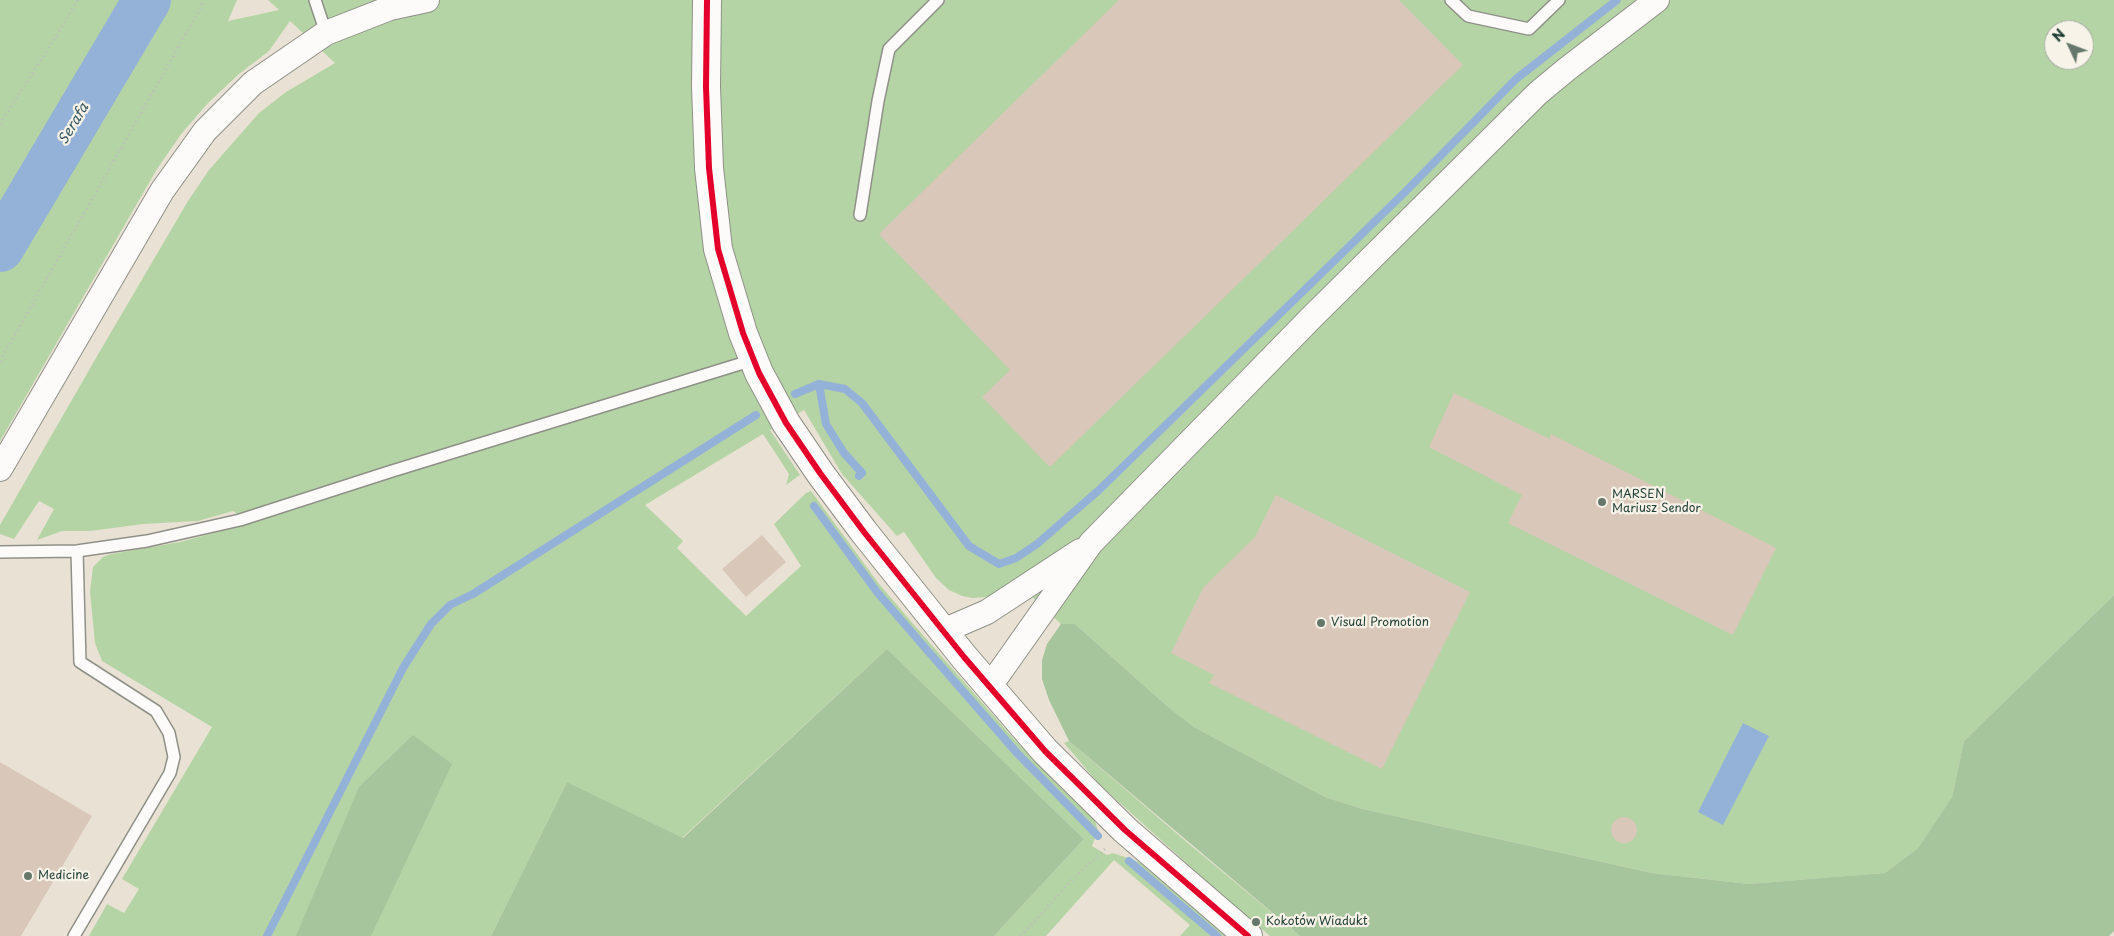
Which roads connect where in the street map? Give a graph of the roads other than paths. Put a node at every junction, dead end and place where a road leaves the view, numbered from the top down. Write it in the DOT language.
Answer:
graph roads {
  1 [pos="315,0"];
  2 [pos="427,0"];
  3 [pos="707,0"];
  4 [pos="938,0"];
  5 [pos="1451,0"];
  6 [pos="1558,0"];
  7 [pos="1657,0"];
  8 [pos="326,33"];
  9 [pos="860,215"];
  10 [pos="754,360"];
  11 [pos="0,469"];
  12 [pos="1092,543"];
  13 [pos="78,551"];
  14 [pos="0,552"];
  15 [pos="943,631"];
  16 [pos="990,686"];
  17 [pos="74,936"];
  18 [pos="1248,936"];
  1 -- 8 [label="lane"];
  2 -- 8 [label="street"];
  3 -- 10 [label="street"];
  4 -- 9 [label="lane"];
  5 -- 6 [label="lane"];
  7 -- 12 [label="street"];
  8 -- 11 [label="street"];
  10 -- 13 [label="lane"];
  10 -- 15 [label="street"];
  12 -- 15 [label="street"];
  12 -- 16 [label="street"];
  13 -- 14 [label="lane"];
  13 -- 17 [label="lane"];
  15 -- 16 [label="street"];
  16 -- 18 [label="street"];
}
